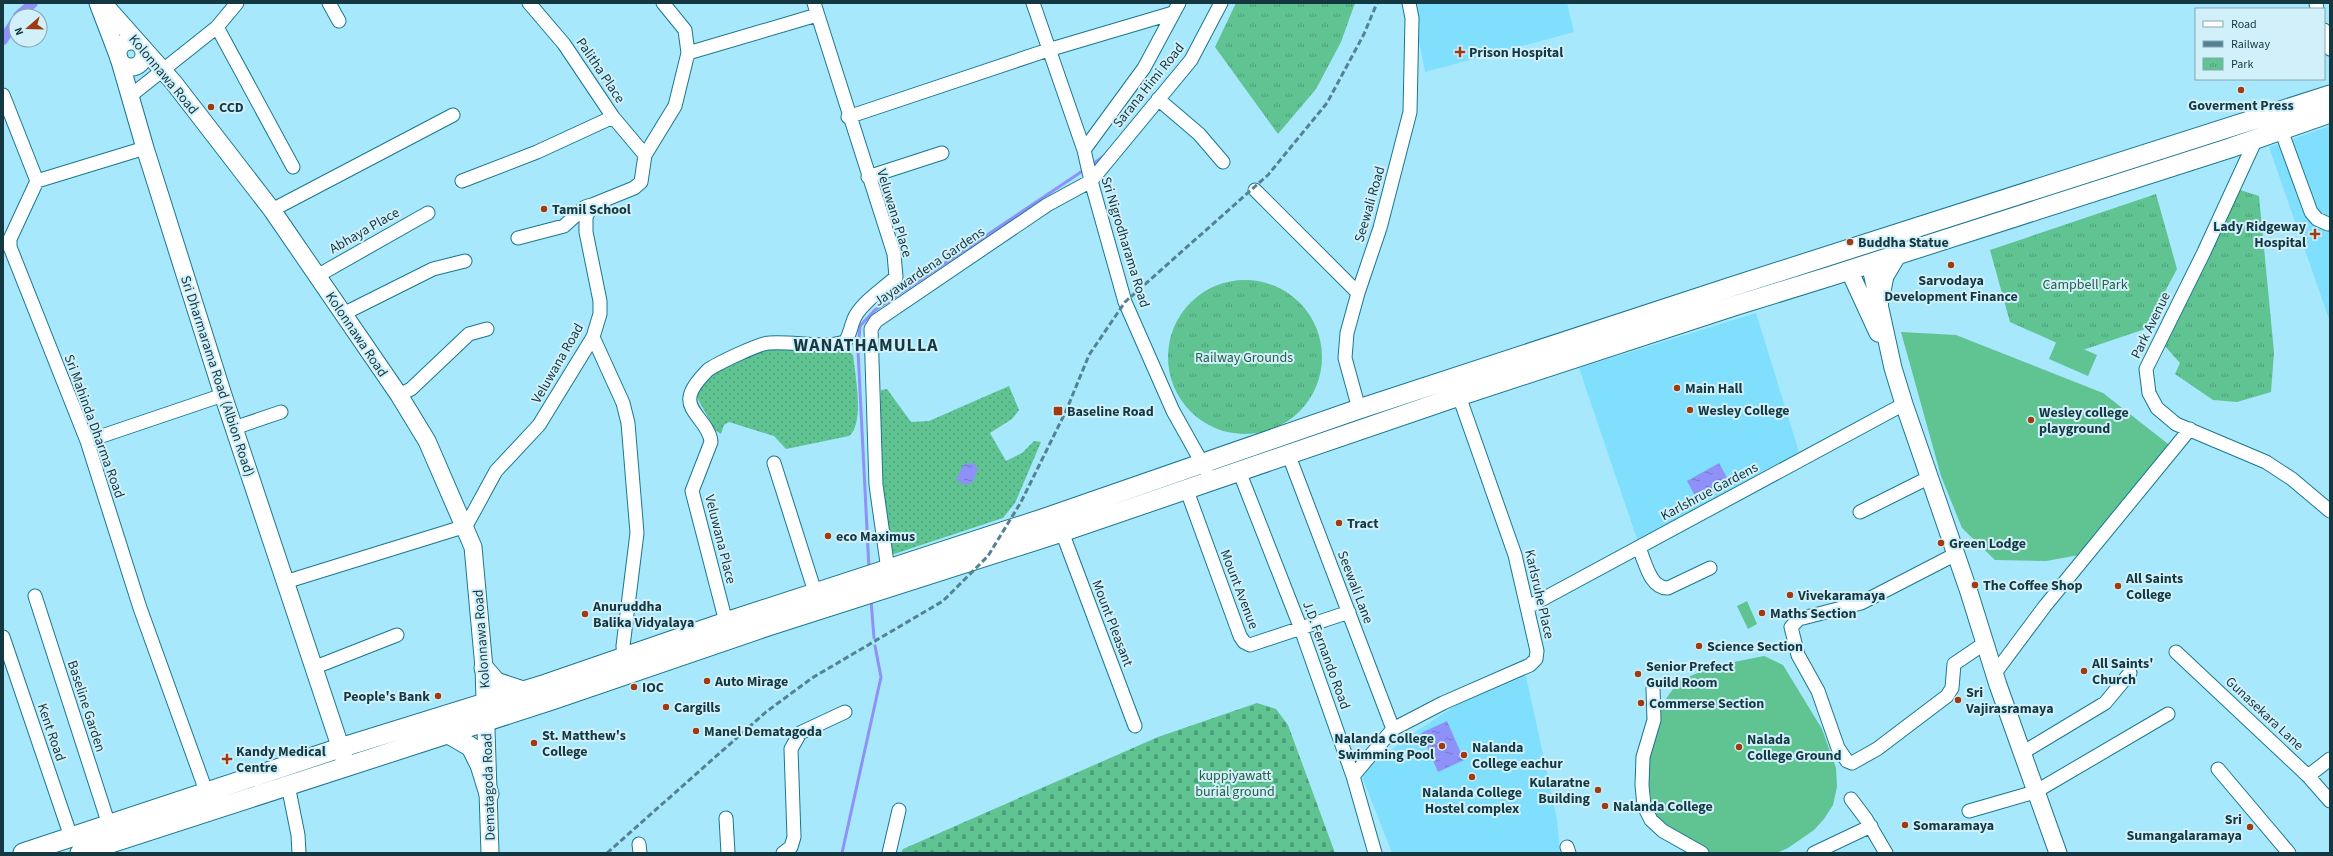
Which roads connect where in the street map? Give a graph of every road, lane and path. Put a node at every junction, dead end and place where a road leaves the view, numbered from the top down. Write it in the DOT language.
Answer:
graph roads {
  1 [pos="98,3"];
  2 [pos="103,3"];
  3 [pos="237,3"];
  4 [pos="330,3"];
  5 [pos="529,3"];
  6 [pos="663,3"];
  7 [pos="1033,3"];
  8 [pos="1221,3"];
  9 [pos="1409,3"];
  10 [pos="815,6"];
  11 [pos="1176,8"];
  12 [pos="339,21"];
  13 [pos="217,27"];
  14 [pos="2325,33"];
  15 [pos="140,45"];
  16 [pos="2330,49"];
  17 [pos="1048,50"];
  18 [pos="688,53"];
  19 [pos="119,58"];
  20 [pos="162,70"];
  21 [pos="3,95"];
  22 [pos="2330,95"];
  23 [pos="129,97"];
  24 [pos="1158,99"];
  25 [pos="2330,113"];
  26 [pos="453,115"];
  27 [pos="613,117"];
  28 [pos="848,117"];
  29 [pos="2282,130"];
  30 [pos="2256,139"];
  31 [pos="145,148"];
  32 [pos="1085,153"];
  33 [pos="645,154"];
  34 [pos="942,154"];
  35 [pos="1223,162"];
  36 [pos="294,167"];
  37 [pos="868,177"];
  38 [pos="1090,178"];
  39 [pos="37,181"];
  40 [pos="462,181"];
  41 [pos="1255,190"];
  42 [pos="592,204"];
  43 [pos="272,210"];
  44 [pos="428,213"];
  45 [pos="2328,224"];
  46 [pos="518,238"];
  47 [pos="1864,244"];
  48 [pos="1843,252"];
  49 [pos="1897,254"];
  50 [pos="464,261"];
  51 [pos="1870,263"];
  52 [pos="1849,270"];
  53 [pos="317,276"];
  54 [pos="1358,293"];
  55 [pos="1879,301"];
  56 [pos="343,314"];
  57 [pos="487,329"];
  58 [pos="594,337"];
  59 [pos="1893,368"];
  60 [pos="223,395"];
  61 [pos="399,395"];
  62 [pos="1460,396"];
  63 [pos="1904,404"];
  64 [pos="1359,410"];
  65 [pos="281,412"];
  66 [pos="234,428"];
  67 [pos="2190,429"];
  68 [pos="87,441"];
  69 [pos="1289,456"];
  70 [pos="774,463"];
  71 [pos="1202,463"];
  72 [pos="1240,471"];
  73 [pos="1930,477"];
  74 [pos="1212,480"];
  75 [pos="1186,488"];
  76 [pos="2330,511"];
  77 [pos="1860,512"];
  78 [pos="466,526"];
  79 [pos="1062,532"];
  80 [pos="1639,548"];
  81 [pos="1956,554"];
  82 [pos="1710,568"];
  83 [pos="873,581"];
  84 [pos="285,582"];
  85 [pos="815,592"];
  86 [pos="35,596"];
  87 [pos="1528,607"];
  88 [pos="1349,612"];
  89 [pos="726,622"];
  90 [pos="1301,629"];
  91 [pos="397,635"];
  92 [pos="3,637"];
  93 [pos="1985,642"];
  94 [pos="2176,652"];
  95 [pos="624,657"];
  96 [pos="313,668"];
  97 [pos="484,668"];
  98 [pos="1995,673"];
  99 [pos="2130,673"];
  100 [pos="1653,688"];
  101 [pos="523,691"];
  102 [pos="485,702"];
  103 [pos="845,712"];
  104 [pos="2168,714"];
  105 [pos="486,721"];
  106 [pos="1135,726"];
  107 [pos="1393,729"];
  108 [pos="447,733"];
  109 [pos="340,748"];
  110 [pos="2022,753"];
  111 [pos="2330,759"];
  112 [pos="346,766"];
  113 [pos="2218,769"];
  114 [pos="1353,776"];
  115 [pos="2308,776"];
  116 [pos="288,785"];
  117 [pos="206,791"];
  118 [pos="2035,792"];
  119 [pos="489,794"];
  120 [pos="1851,799"];
  121 [pos="2330,801"];
  122 [pos="898,810"];
  123 [pos="1969,811"];
  124 [pos="726,818"];
  125 [pos="109,825"];
  126 [pos="1871,826"];
  127 [pos="76,845"];
  128 [pos="23,853"];
  129 [pos="299,853"];
  130 [pos="490,853"];
  131 [pos="728,853"];
  132 [pos="783,853"];
  133 [pos="889,853"];
  134 [pos="1375,853"];
  135 [pos="1702,853"];
  136 [pos="1814,853"];
  137 [pos="1886,853"];
  138 [pos="2058,853"];
  139 [pos="2289,853"];
  1 -- 19 [label="main road, Sri Dharmarama Road (Albion Road)"];
  2 -- 15 [label="main road, Kolonnawa Road"];
  3 -- 13 [label="street"];
  4 -- 12 [label="street"];
  5 -- 27 [label="street, Palitha Place"];
  6 -- 18 [label="street"];
  7 -- 17 [label="street, Sri Nigrodharama Road"];
  8 -- 24 [label="street, Sarana Himi Road"];
  9 -- 54 [label="street, Seewali Road"];
  10 -- 18 [label="street"];
  10 -- 28 [label="street, Veluwana Place"];
  11 -- 17 [label="street"];
  11 -- 32 [label="street"];
  13 -- 20 [label="street"];
  13 -- 36 [label="street"];
  14 -- 16 [label="street"];
  15 -- 19 [label="main road"];
  15 -- 20 [label="main road, Kolonnawa Road"];
  17 -- 28 [label="street"];
  17 -- 32 [label="street, Sri Nigrodharama Road"];
  18 -- 33 [label="street"];
  19 -- 23 [label="main road, Sri Dharmarama Road (Albion Road)"];
  20 -- 23 [label="street"];
  20 -- 43 [label="main road, Kolonnawa Road"];
  21 -- 39 [label="street"];
  22 -- 47 [label="highway"];
  23 -- 31 [label="main road, Sri Dharmarama Road (Albion Road)"];
  24 -- 35 [label="street"];
  24 -- 38 [label="street, Sarana Himi Road"];
  25 -- 29 [label="highway"];
  26 -- 43 [label="street"];
  27 -- 33 [label="street, Palitha Place"];
  27 -- 40 [label="street"];
  28 -- 37 [label="street, Veluwana Place"];
  29 -- 30 [label="highway"];
  29 -- 45 [label="street"];
  30 -- 49 [label="highway"];
  30 -- 67 [label="street, Park Avenue"];
  31 -- 39 [label="street"];
  31 -- 60 [label="main road, Sri Dharmarama Road (Albion Road)"];
  32 -- 38 [label="street, Sri Nigrodharama Road"];
  33 -- 42 [label="street"];
  34 -- 37 [label="street"];
  37 -- 89 [label="street, Veluwana Place"];
  38 -- 71 [label="street, Sri Nigrodharama Road"];
  38 -- 83 [label="street, Jayawardena Gardens"];
  39 -- 68 [label="street, Sri Mahinda Dharma Road"];
  41 -- 54 [label="street"];
  42 -- 46 [label="street"];
  42 -- 58 [label="street, Veluwana Road"];
  43 -- 53 [label="main road, Kolonnawa Road"];
  44 -- 53 [label="street, Abhaya Place"];
  47 -- 48 [label="highway"];
  47 -- 51 [label="street"];
  48 -- 52 [label="street"];
  48 -- 64 [label="highway"];
  49 -- 51 [label="highway"];
  49 -- 55 [label="highway"];
  50 -- 56 [label="street"];
  51 -- 52 [label="highway"];
  51 -- 55 [label="main road"];
  52 -- 59 [label="main road"];
  52 -- 62 [label="highway"];
  53 -- 56 [label="main road, Kolonnawa Road"];
  54 -- 64 [label="street, Seewali Road"];
  55 -- 59 [label="main road"];
  56 -- 61 [label="main road, Kolonnawa Road"];
  57 -- 61 [label="street"];
  58 -- 78 [label="street, Veluwana Road"];
  58 -- 95 [label="street"];
  59 -- 63 [label="main road"];
  60 -- 66 [label="main road, Sri Dharmarama Road (Albion Road)"];
  60 -- 68 [label="street"];
  61 -- 78 [label="main road, Kolonnawa Road"];
  62 -- 69 [label="highway"];
  62 -- 87 [label="street, Karlsruhe Place"];
  63 -- 73 [label="main road"];
  63 -- 80 [label="street, Karlshrue Gardens"];
  64 -- 71 [label="highway"];
  65 -- 66 [label="street"];
  66 -- 84 [label="main road, Sri Dharmarama Road (Albion Road)"];
  67 -- 76 [label="street, Park Avenue"];
  67 -- 98 [label="street"];
  68 -- 117 [label="street, Sri Mahinda Dharma Road"];
  69 -- 72 [label="highway"];
  69 -- 88 [label="street, Seewali Lane"];
  70 -- 85 [label="street"];
  71 -- 74 [label="street, Sri Nigrodharama Road"];
  71 -- 83 [label="highway"];
  72 -- 74 [label="highway"];
  72 -- 90 [label="street, J.D. Fernando Road"];
  73 -- 77 [label="street"];
  73 -- 81 [label="main road"];
  74 -- 75 [label="highway"];
  75 -- 79 [label="highway"];
  75 -- 90 [label="street, Mount Avenue"];
  78 -- 84 [label="street"];
  78 -- 97 [label="main road, Kolonnawa Road"];
  79 -- 83 [label="highway"];
  79 -- 106 [label="street, Mount Pleasant"];
  80 -- 82 [label="street"];
  80 -- 87 [label="street, Karlshrue Gardens"];
  81 -- 93 [label="main road"];
  81 -- 93 [label="street"];
  83 -- 85 [label="highway"];
  83 -- 105 [label="highway"];
  84 -- 96 [label="main road, Sri Dharmarama Road (Albion Road)"];
  85 -- 89 [label="highway"];
  86 -- 125 [label="street, Baseline Garden"];
  87 -- 107 [label="street, Karlsruhe Place"];
  88 -- 90 [label="street, Mount Avenue"];
  88 -- 107 [label="street, Seewali Lane"];
  89 -- 95 [label="highway"];
  90 -- 114 [label="street, J.D. Fernando Road"];
  91 -- 96 [label="street"];
  92 -- 127 [label="street, Kent Road"];
  93 -- 98 [label="main road"];
  94 -- 115 [label="street, Gunasekara Lane"];
  95 -- 101 [label="highway"];
  96 -- 109 [label="main road, Sri Dharmarama Road (Albion Road)"];
  97 -- 101 [label="highway"];
  97 -- 102 [label="main road, Kolonnawa Road"];
  98 -- 110 [label="main road"];
  99 -- 110 [label="street"];
  100 -- 135 [label="street"];
  101 -- 102 [label="highway"];
  102 -- 105 [label="main road, Kolonnawa Road"];
  102 -- 109 [label="highway"];
  103 -- 132 [label="street"];
  104 -- 118 [label="street"];
  105 -- 108 [label="highway"];
  105 -- 119 [label="main road, Dematagoda Road"];
  107 -- 114 [label="street, Karlsruhe Place"];
  108 -- 112 [label="highway"];
  108 -- 119 [label="highway"];
  109 -- 112 [label="main road, Sri Dharmarama Road (Albion Road)"];
  109 -- 117 [label="highway"];
  110 -- 118 [label="main road"];
  111 -- 115 [label="street"];
  112 -- 116 [label="highway"];
  113 -- 139 [label="street"];
  114 -- 134 [label="street, J.D. Fernando Road"];
  115 -- 121 [label="street, Gunasekara Lane"];
  116 -- 127 [label="highway"];
  116 -- 129 [label="street"];
  117 -- 125 [label="highway"];
  118 -- 123 [label="street"];
  118 -- 138 [label="main road"];
  119 -- 130 [label="main road, Dematagoda Road"];
  120 -- 126 [label="street"];
  122 -- 133 [label="street"];
  124 -- 131 [label="street"];
  125 -- 127 [label="highway"];
  126 -- 136 [label="street"];
  126 -- 137 [label="street"];
  127 -- 128 [label="highway"];
}
